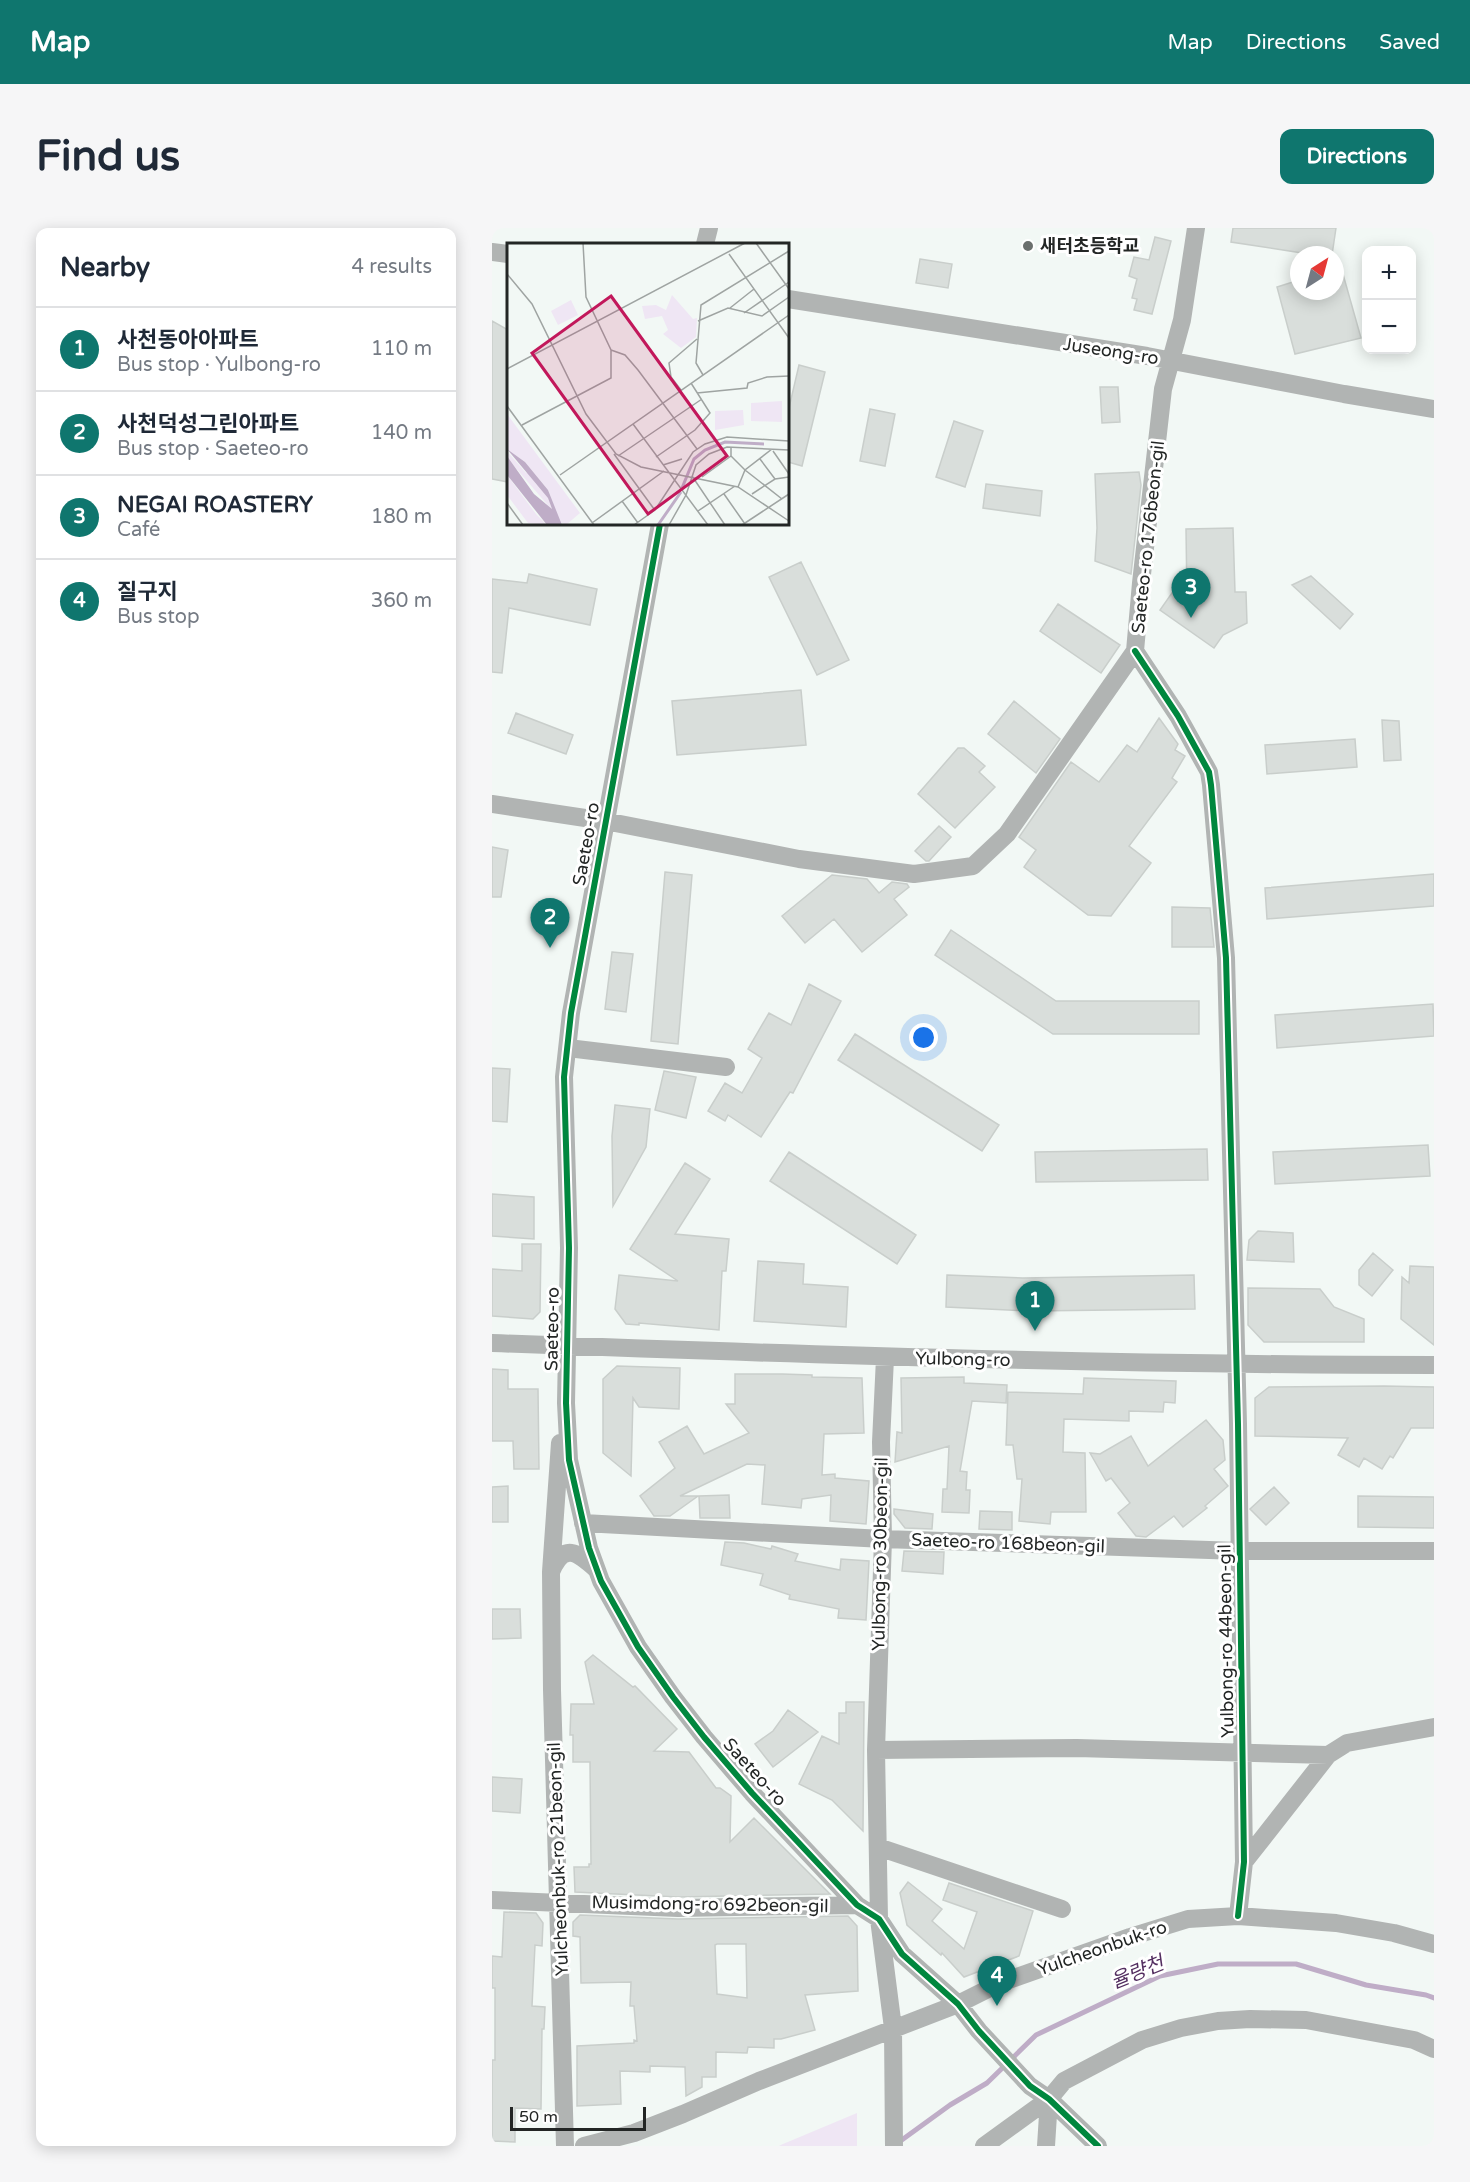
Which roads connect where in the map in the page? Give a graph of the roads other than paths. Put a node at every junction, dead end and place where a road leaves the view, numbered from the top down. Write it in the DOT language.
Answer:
graph roads {
  1 [pos="709,228"];
  2 [pos="1196,228"];
  3 [pos="705,243"];
  4 [pos="492,252"];
  5 [pos="507,254"];
  6 [pos="789,299"];
  7 [pos="1169,361"];
  8 [pos="1434,409"];
  9 [pos="660,525"];
  10 [pos="1135,651"];
  11 [pos="492,804"];
  12 [pos="605,821"];
  13 [pos="568,1048"];
  14 [pos="726,1067"];
  15 [pos="492,1343"];
  16 [pos="567,1346"];
  17 [pos="885,1358"];
  18 [pos="1236,1365"];
  19 [pos="1434,1365"];
  20 [pos="567,1378"];
  21 [pos="583,1523"];
  22 [pos="883,1539"];
  23 [pos="1239,1551"];
  24 [pos="1434,1551"];
  25 [pos="597,1570"];
  26 [pos="551,1572"];
  27 [pos="1434,1727"];
  28 [pos="876,1750"];
  29 [pos="1242,1753"];
  30 [pos="1328,1755"];
  31 [pos="878,1847"];
  32 [pos="1244,1862"];
  33 [pos="492,1900"];
  34 [pos="560,1902"];
  35 [pos="856,1905"];
  36 [pos="1062,1909"];
  37 [pos="1238,1916"];
  38 [pos="879,1919"];
  39 [pos="1434,1944"];
  40 [pos="958,2004"];
  41 [pos="893,2028"];
  42 [pos="1434,2049"];
  43 [pos="1049,2099"];
  44 [pos="565,2146"];
  45 [pos="584,2146"];
  46 [pos="894,2146"];
  47 [pos="984,2146"];
  48 [pos="1046,2146"];
  49 [pos="1098,2146"];
  1 -- 3 [label="street"];
  2 -- 7 [label="street, Saeteo-ro 176beon-gil"];
  4 -- 5 [label="street"];
  6 -- 7 [label="street, Juseong-ro"];
  7 -- 8 [label="street, Juseong-ro"];
  7 -- 10 [label="street, Saeteo-ro 176beon-gil"];
  9 -- 12 [label="street, Saeteo-ro"];
  10 -- 12 [label="street, Saeteo-ro 176beon-gil"];
  10 -- 18 [label="street, Yulbong-ro 44beon-gil"];
  11 -- 12 [label="street"];
  12 -- 13 [label="street, Saeteo-ro"];
  13 -- 14 [label="street"];
  13 -- 16 [label="street, Saeteo-ro"];
  15 -- 16 [label="street, Yulbong-ro"];
  16 -- 17 [label="street, Yulbong-ro"];
  16 -- 20 [label="street, Saeteo-ro"];
  17 -- 18 [label="street, Yulbong-ro"];
  17 -- 22 [label="street, Yulbong-ro 30beon-gil"];
  18 -- 19 [label="street, Yulbong-ro"];
  18 -- 23 [label="street, Yulbong-ro 44beon-gil"];
  20 -- 21 [label="street, Saeteo-ro"];
  20 -- 26 [label="street, Yulcheonbuk-ro 21beon-gil"];
  21 -- 22 [label="street, Saeteo-ro 168beon-gil"];
  21 -- 25 [label="street, Saeteo-ro"];
  22 -- 23 [label="street, Saeteo-ro 168beon-gil"];
  22 -- 28 [label="street, Yulbong-ro 30beon-gil"];
  23 -- 24 [label="street, Saeteo-ro 168beon-gil"];
  23 -- 29 [label="street, Yulbong-ro 44beon-gil"];
  25 -- 26 [label="street"];
  25 -- 35 [label="street, Saeteo-ro"];
  26 -- 34 [label="street, Yulcheonbuk-ro 21beon-gil"];
  27 -- 30 [label="street"];
  28 -- 29 [label="street, Yulbong-ro 44beon-gil"];
  28 -- 31 [label="street, Yulbong-ro 30beon-gil"];
  29 -- 30 [label="street"];
  29 -- 32 [label="street, Yulbong-ro 44beon-gil"];
  30 -- 32 [label="street"];
  31 -- 36 [label="street"];
  31 -- 38 [label="street, Yulbong-ro 30beon-gil"];
  32 -- 37 [label="street, Yulbong-ro 44beon-gil"];
  33 -- 34 [label="street, Musimdong-ro 692beon-gil"];
  34 -- 35 [label="street, Musimdong-ro 692beon-gil"];
  34 -- 44 [label="street, Yulcheonbuk-ro 21beon-gil"];
  35 -- 38 [label="street, Saeteo-ro"];
  37 -- 39 [label="street, Yulcheonbuk-ro"];
  37 -- 40 [label="street, Yulcheonbuk-ro"];
  38 -- 40 [label="street, Saeteo-ro"];
  38 -- 41 [label="street, Yulbong-ro 30beon-gil"];
  40 -- 41 [label="street, Yulcheonbuk-ro"];
  40 -- 43 [label="street, Saeteo-ro"];
  41 -- 45 [label="street, Yulcheonbuk-ro"];
  41 -- 46 [label="street, Yulbong-ro 30beon-gil"];
  42 -- 43 [label="street"];
  43 -- 47 [label="street"];
  43 -- 48 [label="street"];
  43 -- 49 [label="street, Saeteo-ro"];
}
